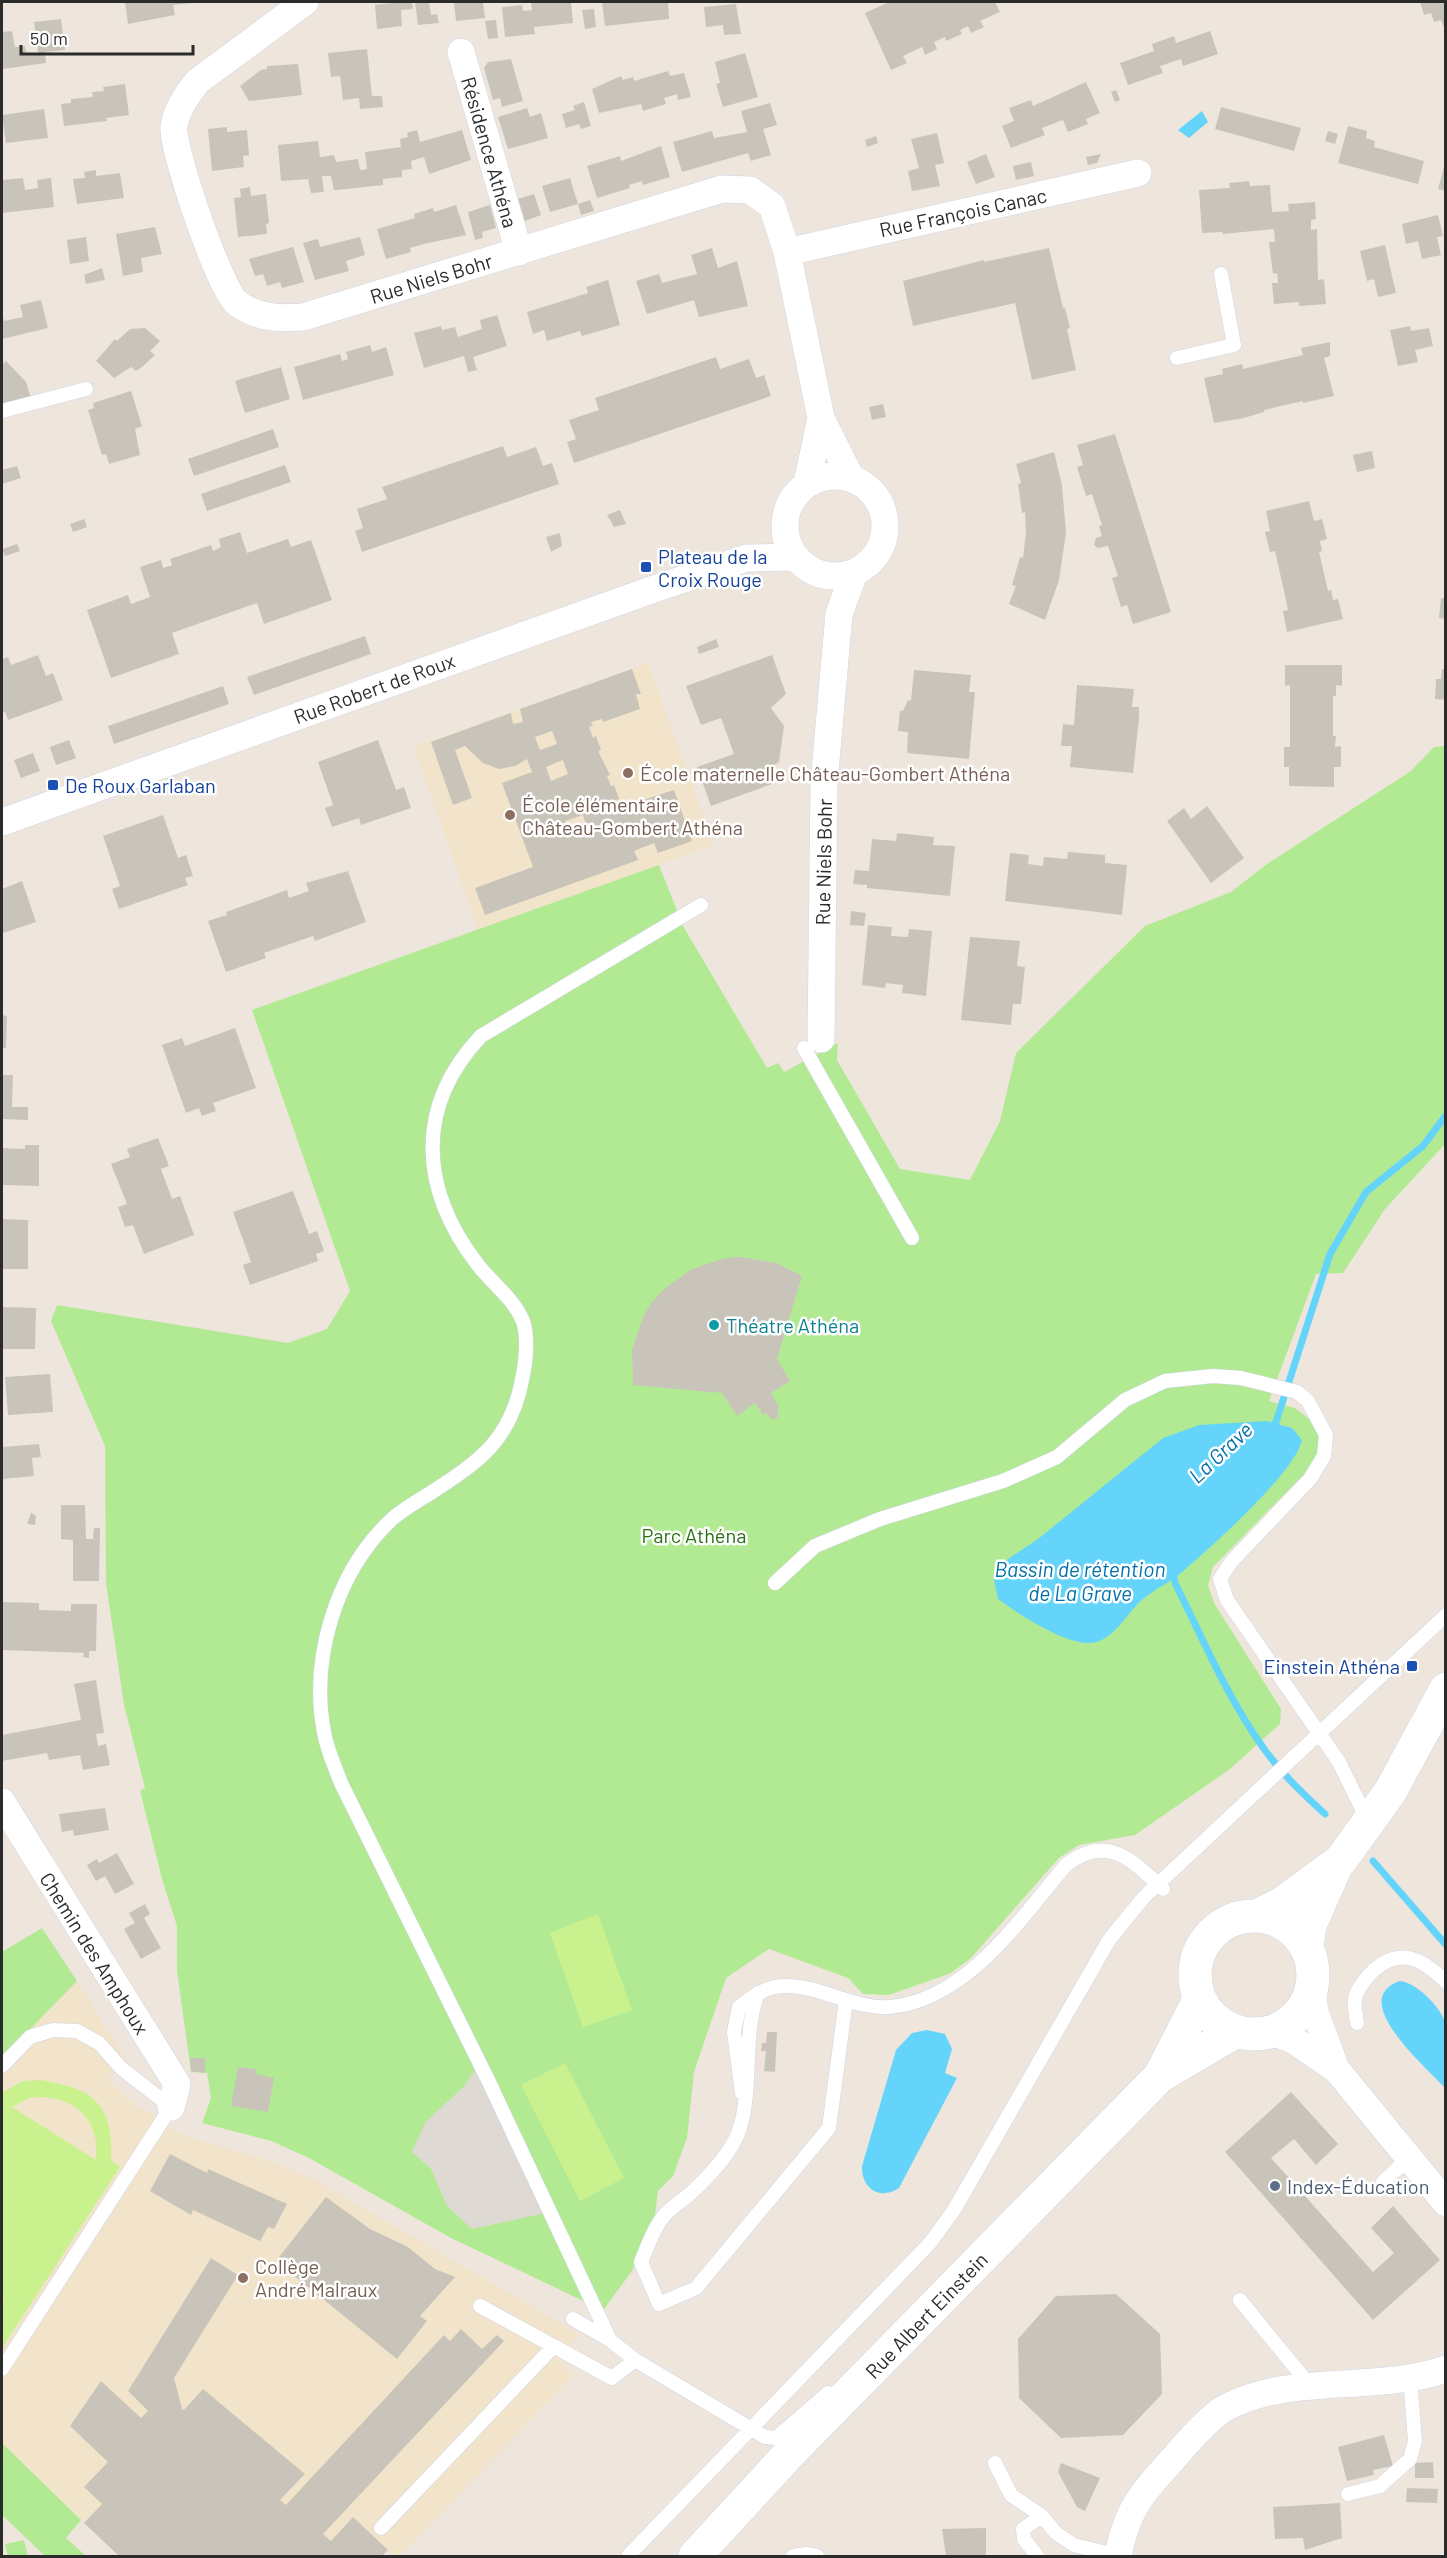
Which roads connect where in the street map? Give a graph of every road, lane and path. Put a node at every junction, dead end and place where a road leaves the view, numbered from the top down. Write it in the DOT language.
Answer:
graph roads {
  1 [pos="305,2"];
  2 [pos="461,52"];
  3 [pos="1138,173"];
  4 [pos="519,252"];
  5 [pos="787,252"];
  6 [pos="1221,274"];
  7 [pos="1177,358"];
  8 [pos="86,389"];
  9 [pos="2,411"];
  10 [pos="821,418"];
  11 [pos="851,478"];
  12 [pos="807,483"];
  13 [pos="784,525"];
  14 [pos="794,557"];
  15 [pos="747,558"];
  16 [pos="854,573"];
  17 [pos="822,575"];
  18 [pos="838,614"];
  19 [pos="2,822"];
  20 [pos="701,905"];
  21 [pos="812,1044"];
  22 [pos="912,1238"];
  23 [pos="775,1583"];
  24 [pos="1446,1615"];
  25 [pos="1446,1689"];
  26 [pos="1320,1733"];
  27 [pos="2,1802"];
  28 [pos="1369,1823"];
  29 [pos="1336,1866"];
  30 [pos="1161,1887"];
  31 [pos="1257,1916"];
  32 [pos="1307,1947"];
  33 [pos="1446,1982"];
  34 [pos="1312,1990"];
  35 [pos="846,2000"];
  36 [pos="1199,2000"];
  37 [pos="1357,2023"];
  38 [pos="1235,2032"];
  39 [pos="1273,2032"];
  40 [pos="2,2067"];
  41 [pos="1336,2069"];
  42 [pos="1160,2076"];
  43 [pos="171,2107"];
  44 [pos="1409,2158"];
  45 [pos="1383,2182"];
  46 [pos="1445,2200"];
  47 [pos="1240,2300"];
  48 [pos="480,2306"];
  49 [pos="573,2319"];
  50 [pos="610,2340"];
  51 [pos="553,2347"];
  52 [pos="635,2360"];
  53 [pos="2,2369"];
  54 [pos="1446,2369"];
  55 [pos="868,2375"];
  56 [pos="1410,2379"];
  57 [pos="1311,2388"];
  58 [pos="753,2429"];
  59 [pos="995,2463"];
  60 [pos="1348,2494"];
  61 [pos="1042,2516"];
  62 [pos="381,2528"];
  63 [pos="628,2556"];
  64 [pos="695,2556"];
  65 [pos="793,2556"];
  66 [pos="817,2556"];
  67 [pos="1036,2556"];
  68 [pos="1118,2556"];
  1 -- 4 [label="street, Rue Niels Bohr"];
  2 -- 4 [label="street, Résidence Athéna"];
  3 -- 5 [label="street, Rue François Canac"];
  4 -- 5 [label="street, Rue Niels Bohr"];
  5 -- 10 [label="street, Rue Niels Bohr"];
  6 -- 7 [label="lane"];
  8 -- 9 [label="lane"];
  10 -- 11 [label="street, Rue Niels Bohr"];
  10 -- 12 [label="street, Rue Niels Bohr"];
  11 -- 12 [label="street"];
  11 -- 16 [label="street"];
  12 -- 13 [label="street"];
  13 -- 14 [label="street"];
  13 -- 15 [label="street, Rue Robert de Roux"];
  14 -- 15 [label="street, Rue Robert de Roux"];
  14 -- 17 [label="street"];
  15 -- 19 [label="street, Rue Robert de Roux"];
  16 -- 17 [label="street"];
  16 -- 18 [label="street, Rue Niels Bohr"];
  17 -- 18 [label="street, Rue Niels Bohr"];
  18 -- 21 [label="street, Rue Niels Bohr"];
  20 -- 50 [label="lane"];
  21 -- 22 [label="lane"];
  23 -- 26 [label="lane"];
  24 -- 26 [label="lane"];
  25 -- 28 [label="street"];
  26 -- 28 [label="lane"];
  26 -- 30 [label="lane"];
  27 -- 43 [label="street, Chemin des Amphoux"];
  28 -- 29 [label="street"];
  29 -- 31 [label="street"];
  29 -- 32 [label="street"];
  30 -- 35 [label="lane"];
  30 -- 58 [label="lane"];
  31 -- 32 [label="street"];
  31 -- 36 [label="street"];
  32 -- 34 [label="street"];
  33 -- 37 [label="lane"];
  34 -- 39 [label="street"];
  34 -- 41 [label="street"];
  35 -- 35 [label="lane"];
  36 -- 38 [label="street"];
  36 -- 42 [label="street, Rue Albert Einstein"];
  38 -- 39 [label="street"];
  38 -- 42 [label="street, Rue Albert Einstein"];
  39 -- 41 [label="street"];
  40 -- 43 [label="lane"];
  41 -- 44 [label="street"];
  42 -- 55 [label="street, Rue Albert Einstein"];
  43 -- 53 [label="lane"];
  44 -- 45 [label="lane"];
  44 -- 46 [label="street"];
  47 -- 57 [label="lane"];
  48 -- 51 [label="lane"];
  49 -- 50 [label="lane"];
  50 -- 52 [label="lane"];
  51 -- 52 [label="lane"];
  51 -- 62 [label="lane"];
  52 -- 58 [label="lane"];
  54 -- 56 [label="street"];
  55 -- 58 [label="lane"];
  55 -- 64 [label="street, Rue Albert Einstein"];
  56 -- 57 [label="street"];
  56 -- 60 [label="lane"];
  57 -- 68 [label="street"];
  58 -- 63 [label="lane"];
  59 -- 61 [label="lane"];
  61 -- 67 [label="lane"];
  61 -- 68 [label="lane"];
  65 -- 66 [label="lane"];
}
